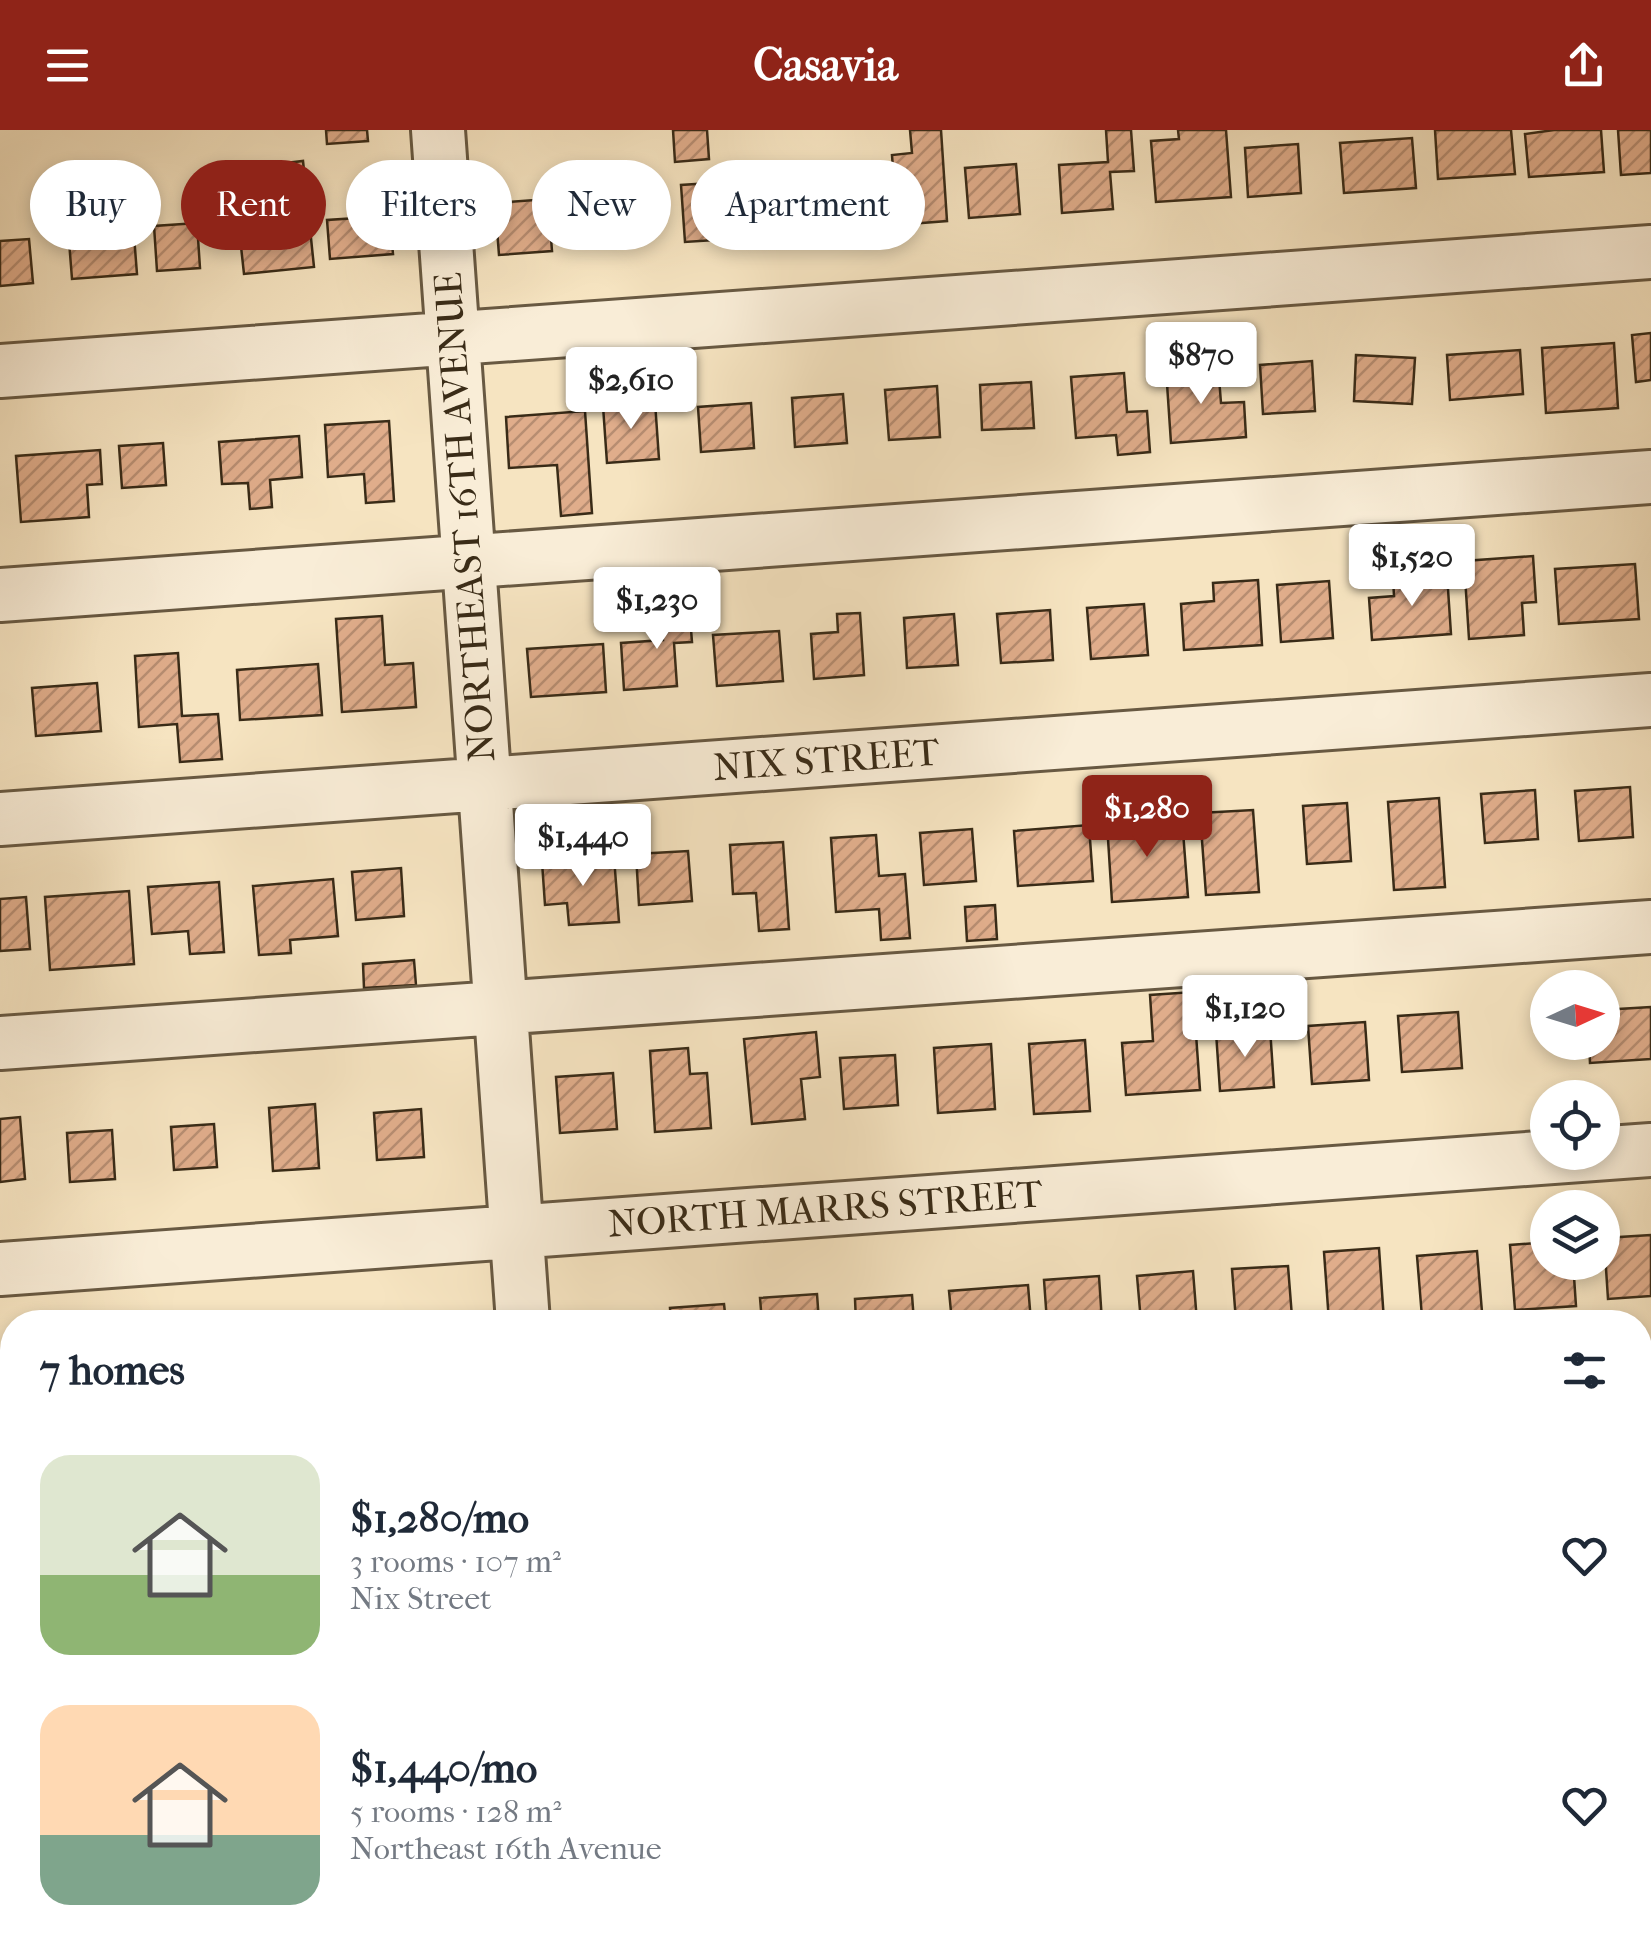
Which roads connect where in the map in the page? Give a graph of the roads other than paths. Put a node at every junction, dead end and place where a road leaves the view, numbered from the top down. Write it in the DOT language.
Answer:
graph roads {
  1 [pos="438,130"];
  2 [pos="1651,252"];
  3 [pos="452,339"];
  4 [pos="0,371"];
  5 [pos="1651,476"];
  6 [pos="468,561"];
  7 [pos="0,594"];
  8 [pos="1651,700"];
  9 [pos="484,785"];
  10 [pos="0,819"];
  11 [pos="1651,927"];
  12 [pos="500,1006"];
  13 [pos="0,1043"];
  14 [pos="1651,1150"];
  15 [pos="516,1232"];
  16 [pos="0,1269"];
  17 [pos="522,1310"];
  1 -- 3 [label="street, NORTHEAST 16TH AVENUE"];
  2 -- 3 [label="street"];
  3 -- 4 [label="street"];
  3 -- 6 [label="street, NORTHEAST 16TH AVENUE"];
  5 -- 6 [label="street"];
  6 -- 7 [label="street"];
  6 -- 9 [label="street, NORTHEAST 16TH AVENUE"];
  8 -- 9 [label="street, NIX STREET"];
  9 -- 10 [label="street, NIX STREET"];
  9 -- 12 [label="street, NORTHEAST 16TH AVENUE"];
  11 -- 12 [label="street"];
  12 -- 13 [label="street"];
  12 -- 15 [label="street, NORTHEAST 16TH AVENUE"];
  14 -- 15 [label="street, NORTH MARRS STREET"];
  15 -- 16 [label="street, NORTH MARRS STREET"];
  15 -- 17 [label="street, NORTHEAST 16TH AVENUE"];
}
